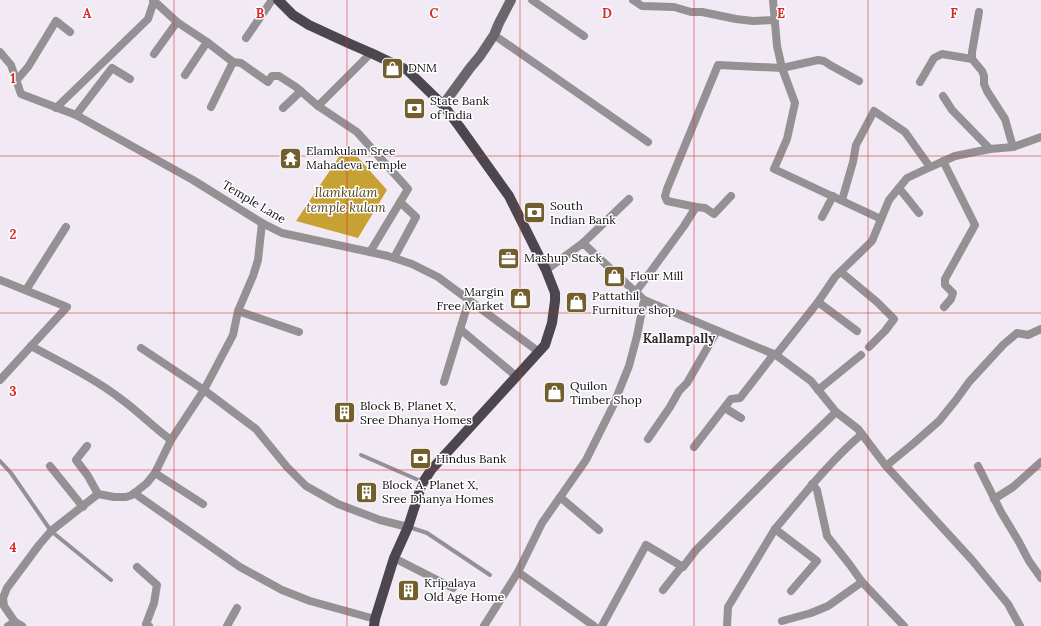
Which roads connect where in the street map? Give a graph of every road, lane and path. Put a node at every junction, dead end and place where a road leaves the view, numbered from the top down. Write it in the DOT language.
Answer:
graph roads {
  1 [pos="154,0"];
  2 [pos="272,0"];
  3 [pos="278,0"];
  4 [pos="511,0"];
  5 [pos="532,0"];
  6 [pos="633,0"];
  7 [pos="773,0"];
  8 [pos="979,12"];
  9 [pos="775,20"];
  10 [pos="177,22"];
  11 [pos="70,32"];
  12 [pos="494,35"];
  13 [pos="584,36"];
  14 [pos="246,38"];
  15 [pos="207,42"];
  16 [pos="0,52"];
  17 [pos="371,52"];
  18 [pos="154,54"];
  19 [pos="972,59"];
  20 [pos="233,62"];
  21 [pos="782,68"];
  22 [pos="186,76"];
  23 [pos="130,79"];
  24 [pos="16,81"];
  25 [pos="859,81"];
  26 [pos="920,82"];
  27 [pos="301,91"];
  28 [pos="943,96"];
  29 [pos="443,105"];
  30 [pos="318,106"];
  31 [pos="211,107"];
  32 [pos="56,108"];
  33 [pos="283,108"];
  34 [pos="76,115"];
  35 [pos="1041,137"];
  36 [pos="648,142"];
  37 [pos="1013,147"];
  38 [pos="990,149"];
  39 [pos="943,161"];
  40 [pos="930,167"];
  41 [pos="899,188"];
  42 [pos="730,196"];
  43 [pos="833,196"];
  44 [pos="629,199"];
  45 [pos="842,200"];
  46 [pos="400,202"];
  47 [pos="696,207"];
  48 [pos="919,213"];
  49 [pos="822,217"];
  50 [pos="881,219"];
  51 [pos="262,223"];
  52 [pos="66,227"];
  53 [pos="583,243"];
  54 [pos="370,252"];
  55 [pos="394,258"];
  56 [pos="546,270"];
  57 [pos="841,272"];
  58 [pos="0,280"];
  59 [pos="26,290"];
  60 [pos="635,293"];
  61 [pos="470,300"];
  62 [pos="644,300"];
  63 [pos="818,302"];
  64 [pos="944,307"];
  65 [pos="238,311"];
  66 [pos="1041,329"];
  67 [pos="460,330"];
  68 [pos="717,331"];
  69 [pos="857,331"];
  70 [pos="299,332"];
  71 [pos="31,346"];
  72 [pos="868,346"];
  73 [pos="141,348"];
  74 [pos="538,352"];
  75 [pos="775,354"];
  76 [pos="861,355"];
  77 [pos="516,376"];
  78 [pos="0,380"];
  79 [pos="444,382"];
  80 [pos="204,390"];
  81 [pos="818,390"];
  82 [pos="725,408"];
  83 [pos="836,412"];
  84 [pos="741,418"];
  85 [pos="862,434"];
  86 [pos="648,439"];
  87 [pos="171,440"];
  88 [pos="88,446"];
  89 [pos="694,447"];
  90 [pos="361,455"];
  91 [pos="0,461"];
  92 [pos="1041,462"];
  93 [pos="50,466"];
  94 [pos="886,466"];
  95 [pos="978,466"];
  96 [pos="155,473"];
  97 [pos="423,482"];
  98 [pos="812,484"];
  99 [pos="98,494"];
  100 [pos="134,494"];
  101 [pos="560,497"];
  102 [pos="994,499"];
  103 [pos="203,504"];
  104 [pos="83,507"];
  105 [pos="408,527"];
  106 [pos="775,529"];
  107 [pos="599,530"];
  108 [pos="51,531"];
  109 [pos="394,558"];
  110 [pos="682,566"];
  111 [pos="137,567"];
  112 [pos="518,572"];
  113 [pos="490,575"];
  114 [pos="1041,578"];
  115 [pos="111,580"];
  116 [pos="862,582"];
  117 [pos="453,588"];
  118 [pos="663,590"];
  119 [pos="791,591"];
  120 [pos="237,608"];
  121 [pos="782,621"];
  122 [pos="375,623"];
  123 [pos="19,624"];
  124 [pos="488,625"];
  125 [pos="8,626"];
  126 [pos="149,626"];
  127 [pos="227,626"];
  128 [pos="594,626"];
  129 [pos="602,626"];
  130 [pos="727,626"];
  131 [pos="904,626"];
  132 [pos="1020,626"];
  1 -- 10 [label="street"];
  1 -- 32 [label="street"];
  2 -- 14 [label="street"];
  3 -- 17 [label="main road"];
  4 -- 12 [label="street"];
  5 -- 13 [label="street"];
  6 -- 9 [label="street"];
  7 -- 9 [label="street"];
  8 -- 19 [label="street"];
  9 -- 21 [label="street"];
  10 -- 15 [label="street"];
  10 -- 18 [label="street"];
  11 -- 24 [label="street"];
  12 -- 29 [label="street"];
  12 -- 36 [label="street"];
  15 -- 20 [label="street"];
  15 -- 22 [label="street"];
  16 -- 24 [label="street, Temple Lane"];
  17 -- 29 [label="main road"];
  17 -- 30 [label="street"];
  19 -- 26 [label="street"];
  19 -- 37 [label="street"];
  20 -- 27 [label="street"];
  20 -- 31 [label="street"];
  21 -- 25 [label="street"];
  21 -- 43 [label="street"];
  21 -- 47 [label="street"];
  23 -- 34 [label="street"];
  24 -- 32 [label="street, Temple Lane"];
  27 -- 30 [label="street"];
  27 -- 33 [label="street"];
  28 -- 38 [label="street"];
  29 -- 56 [label="main road"];
  30 -- 46 [label="street"];
  32 -- 34 [label="street, Temple Lane"];
  34 -- 51 [label="street, Temple Lane"];
  35 -- 37 [label="street"];
  37 -- 38 [label="street"];
  38 -- 39 [label="street"];
  39 -- 40 [label="street"];
  39 -- 64 [label="street"];
  40 -- 41 [label="street"];
  40 -- 45 [label="street"];
  41 -- 48 [label="street"];
  41 -- 50 [label="street"];
  42 -- 47 [label="street"];
  43 -- 45 [label="street"];
  43 -- 49 [label="street"];
  44 -- 53 [label="street"];
  45 -- 50 [label="street"];
  46 -- 54 [label="street"];
  46 -- 55 [label="street"];
  47 -- 60 [label="street"];
  50 -- 57 [label="street"];
  51 -- 54 [label="street, Temple Lane"];
  51 -- 65 [label="street"];
  52 -- 59 [label="street"];
  53 -- 56 [label="street"];
  53 -- 60 [label="street"];
  54 -- 55 [label="street, Temple Lane"];
  55 -- 61 [label="street, Temple Lane"];
  56 -- 74 [label="main road"];
  57 -- 63 [label="street"];
  57 -- 72 [label="street"];
  58 -- 59 [label="street"];
  59 -- 71 [label="street"];
  60 -- 62 [label="street"];
  61 -- 67 [label="street"];
  61 -- 74 [label="street, Temple Lane"];
  62 -- 68 [label="street"];
  62 -- 101 [label="street"];
  63 -- 69 [label="street"];
  63 -- 75 [label="street"];
  65 -- 70 [label="street"];
  65 -- 80 [label="street"];
  66 -- 94 [label="street"];
  67 -- 77 [label="street"];
  67 -- 79 [label="street"];
  68 -- 75 [label="street"];
  68 -- 86 [label="street"];
  71 -- 78 [label="street"];
  71 -- 87 [label="street"];
  73 -- 80 [label="street"];
  74 -- 77 [label="main road"];
  75 -- 81 [label="street"];
  75 -- 82 [label="street"];
  76 -- 81 [label="street"];
  77 -- 97 [label="main road"];
  80 -- 87 [label="street"];
  80 -- 105 [label="street"];
  81 -- 83 [label="street"];
  82 -- 84 [label="street"];
  82 -- 89 [label="street"];
  83 -- 85 [label="street"];
  83 -- 110 [label="street"];
  85 -- 94 [label="street"];
  85 -- 98 [label="street"];
  87 -- 96 [label="street"];
  88 -- 99 [label="street"];
  90 -- 97 [label="lane"];
  91 -- 108 [label="lane"];
  92 -- 102 [label="street"];
  93 -- 104 [label="street"];
  94 -- 132 [label="street"];
  95 -- 102 [label="street"];
  96 -- 100 [label="street"];
  96 -- 103 [label="street"];
  97 -- 105 [label="main road"];
  98 -- 106 [label="street"];
  98 -- 116 [label="street"];
  99 -- 100 [label="street"];
  99 -- 104 [label="street"];
  100 -- 122 [label="street"];
  101 -- 107 [label="street"];
  101 -- 112 [label="street"];
  102 -- 114 [label="street"];
  104 -- 108 [label="street"];
  105 -- 109 [label="main road"];
  105 -- 113 [label="lane"];
  106 -- 119 [label="street"];
  106 -- 130 [label="street"];
  108 -- 115 [label="lane"];
  108 -- 123 [label="street"];
  109 -- 117 [label="street"];
  109 -- 122 [label="main road"];
  110 -- 118 [label="street"];
  110 -- 129 [label="street"];
  111 -- 126 [label="street"];
  112 -- 124 [label="street"];
  112 -- 128 [label="street"];
  116 -- 121 [label="street"];
  116 -- 131 [label="street"];
  120 -- 127 [label="street"];
  123 -- 125 [label="street"];
}
